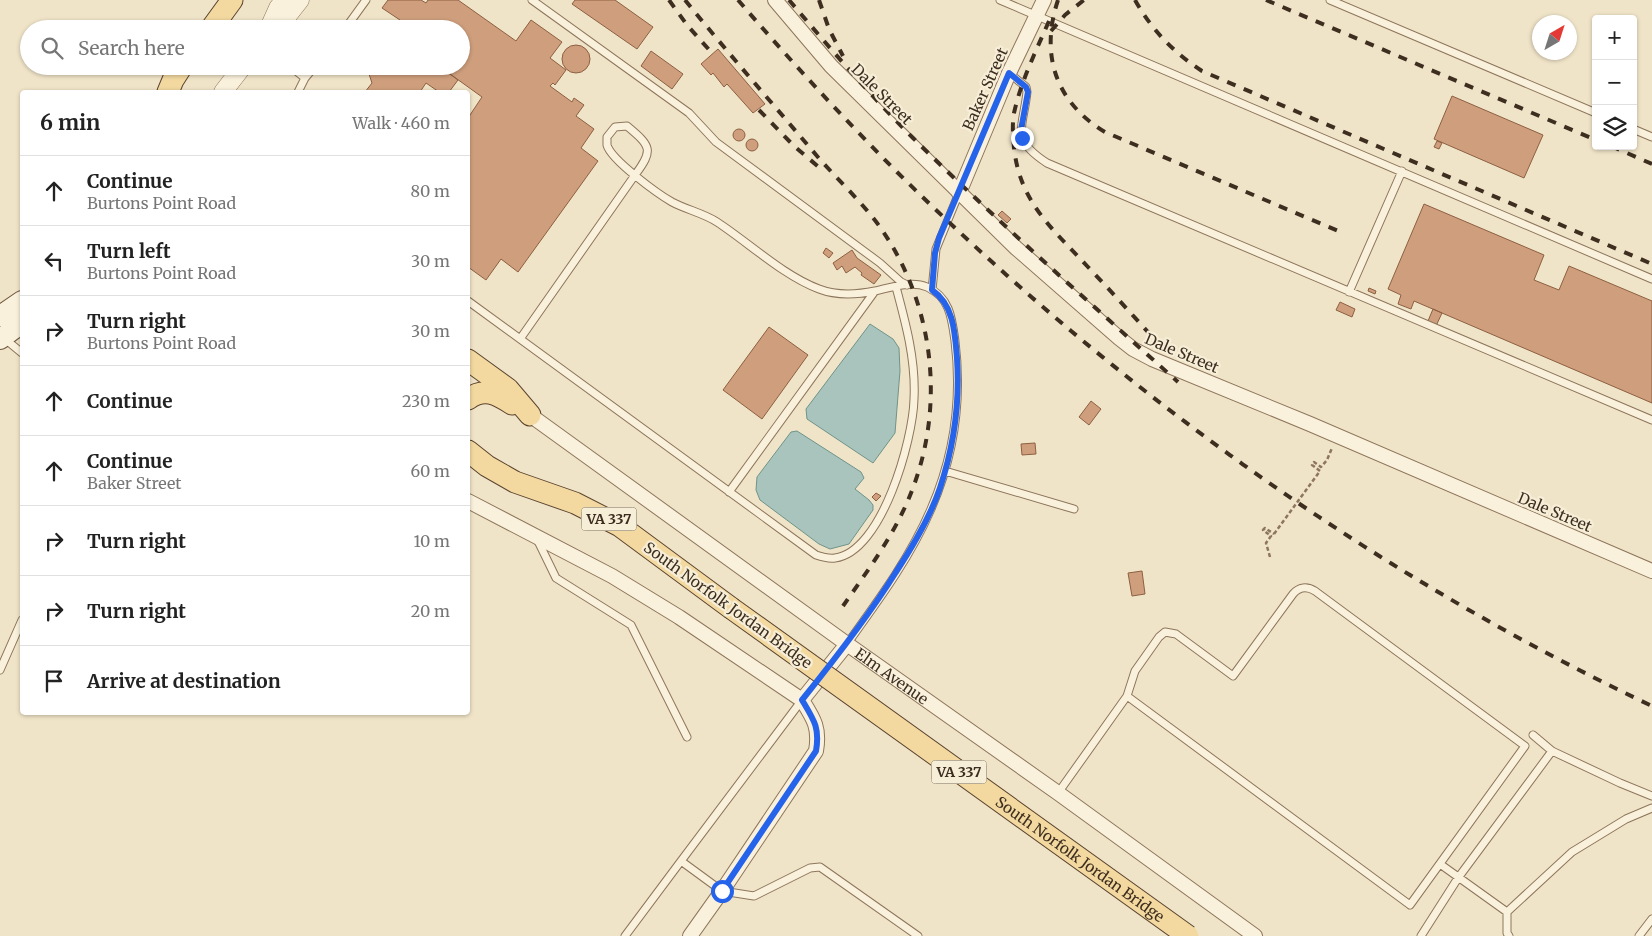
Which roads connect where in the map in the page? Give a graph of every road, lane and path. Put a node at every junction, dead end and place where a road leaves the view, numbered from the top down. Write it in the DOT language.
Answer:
graph roads {
  1 [pos="232,0"];
  2 [pos="284,0"];
  3 [pos="300,0"];
  4 [pos="366,0"];
  5 [pos="532,0"];
  6 [pos="775,0"];
  7 [pos="1000,0"];
  8 [pos="1044,0"];
  9 [pos="1330,0"];
  10 [pos="1038,16"];
  11 [pos="218,20"];
  12 [pos="273,20"];
  13 [pos="283,20"];
  14 [pos="352,20"];
  15 [pos="1009,73"];
  16 [pos="176,75"];
  17 [pos="236,75"];
  18 [pos="301,75"];
  19 [pos="308,75"];
  20 [pos="305,78"];
  21 [pos="169,90"];
  22 [pos="225,90"];
  23 [pos="299,90"];
  24 [pos="1592,111"];
  25 [pos="1637,130"];
  26 [pos="1652,136"];
  27 [pos="1402,171"];
  28 [pos="635,175"];
  29 [pos="959,193"];
  30 [pos="1652,279"];
  31 [pos="908,285"];
  32 [pos="896,287"];
  33 [pos="932,290"];
  34 [pos="875,291"];
  35 [pos="1349,292"];
  36 [pos="20,302"];
  37 [pos="470,302"];
  38 [pos="0,316"];
  39 [pos="20,324"];
  40 [pos="2,338"];
  41 [pos="520,339"];
  42 [pos="20,352"];
  43 [pos="470,362"];
  44 [pos="470,398"];
  45 [pos="530,415"];
  46 [pos="1652,420"];
  47 [pos="470,453"];
  48 [pos="1327,460"];
  49 [pos="945,471"];
  50 [pos="729,492"];
  51 [pos="470,502"];
  52 [pos="1074,509"];
  53 [pos="536,537"];
  54 [pos="1270,557"];
  55 [pos="1652,571"];
  56 [pos="20,625"];
  57 [pos="847,644"];
  58 [pos="0,670"];
  59 [pos="1127,696"];
  60 [pos="802,700"];
  61 [pos="1533,735"];
  62 [pos="687,737"];
  63 [pos="1552,752"];
  64 [pos="1058,793"];
  65 [pos="1652,796"];
  66 [pos="1652,808"];
  67 [pos="681,861"];
  68 [pos="1440,864"];
  69 [pos="1458,878"];
  70 [pos="722,891"];
  71 [pos="1507,912"];
  72 [pos="1652,920"];
  73 [pos="625,936"];
  74 [pos="690,936"];
  75 [pos="918,936"];
  76 [pos="1188,936"];
  77 [pos="1255,936"];
  78 [pos="1421,936"];
  79 [pos="1509,936"];
  80 [pos="1639,936"];
  1 -- 11 [label="main road"];
  2 -- 12 [label="street"];
  3 -- 13 [label="street"];
  4 -- 14 [label="lane"];
  5 -- 31 [label="lane"];
  6 -- 29 [label="street, Dale Street"];
  7 -- 10 [label="lane"];
  8 -- 10 [label="street, Baker Street"];
  9 -- 24 [label="lane"];
  10 -- 15 [label="street, Baker Street"];
  10 -- 27 [label="lane"];
  15 -- 29 [label="street, Baker Street"];
  15 -- 35 [label="lane"];
  16 -- 21 [label="main road"];
  17 -- 22 [label="street"];
  18 -- 20 [label="lane"];
  19 -- 20 [label="lane"];
  20 -- 23 [label="lane"];
  25 -- 26 [label="lane"];
  27 -- 30 [label="lane"];
  27 -- 35 [label="lane"];
  28 -- 28 [label="lane"];
  28 -- 34 [label="lane"];
  28 -- 41 [label="lane"];
  29 -- 33 [label="lane"];
  29 -- 55 [label="street, Dale Street"];
  31 -- 32 [label="lane"];
  31 -- 33 [label="lane"];
  32 -- 34 [label="lane"];
  32 -- 50 [label="lane"];
  33 -- 49 [label="lane"];
  34 -- 50 [label="lane"];
  35 -- 46 [label="lane"];
  36 -- 38 [label="main road"];
  37 -- 41 [label="lane"];
  39 -- 40 [label="main road"];
  40 -- 42 [label="lane"];
  41 -- 50 [label="lane"];
  43 -- 45 [label="main road"];
  44 -- 45 [label="main road"];
  45 -- 57 [label="street, Elm Avenue"];
  47 -- 76 [label="main road, South Norfolk Jordan Bridge / VA 337, bridge"];
  48 -- 54 [label="path, bridge"];
  49 -- 52 [label="lane"];
  49 -- 57 [label="lane"];
  51 -- 53 [label="street"];
  53 -- 60 [label="street"];
  53 -- 62 [label="lane"];
  56 -- 58 [label="lane"];
  57 -- 60 [label="street"];
  57 -- 64 [label="street, Elm Avenue"];
  59 -- 64 [label="lane"];
  59 -- 68 [label="lane"];
  59 -- 68 [label="lane"];
  60 -- 67 [label="lane"];
  60 -- 70 [label="street"];
  61 -- 63 [label="lane"];
  63 -- 65 [label="lane"];
  63 -- 69 [label="lane"];
  64 -- 77 [label="street, Elm Avenue"];
  66 -- 71 [label="lane"];
  67 -- 70 [label="lane"];
  67 -- 73 [label="lane"];
  68 -- 69 [label="lane"];
  69 -- 71 [label="lane"];
  69 -- 78 [label="lane"];
  70 -- 74 [label="street"];
  70 -- 75 [label="lane"];
  71 -- 79 [label="lane"];
  72 -- 80 [label="lane"];
}
